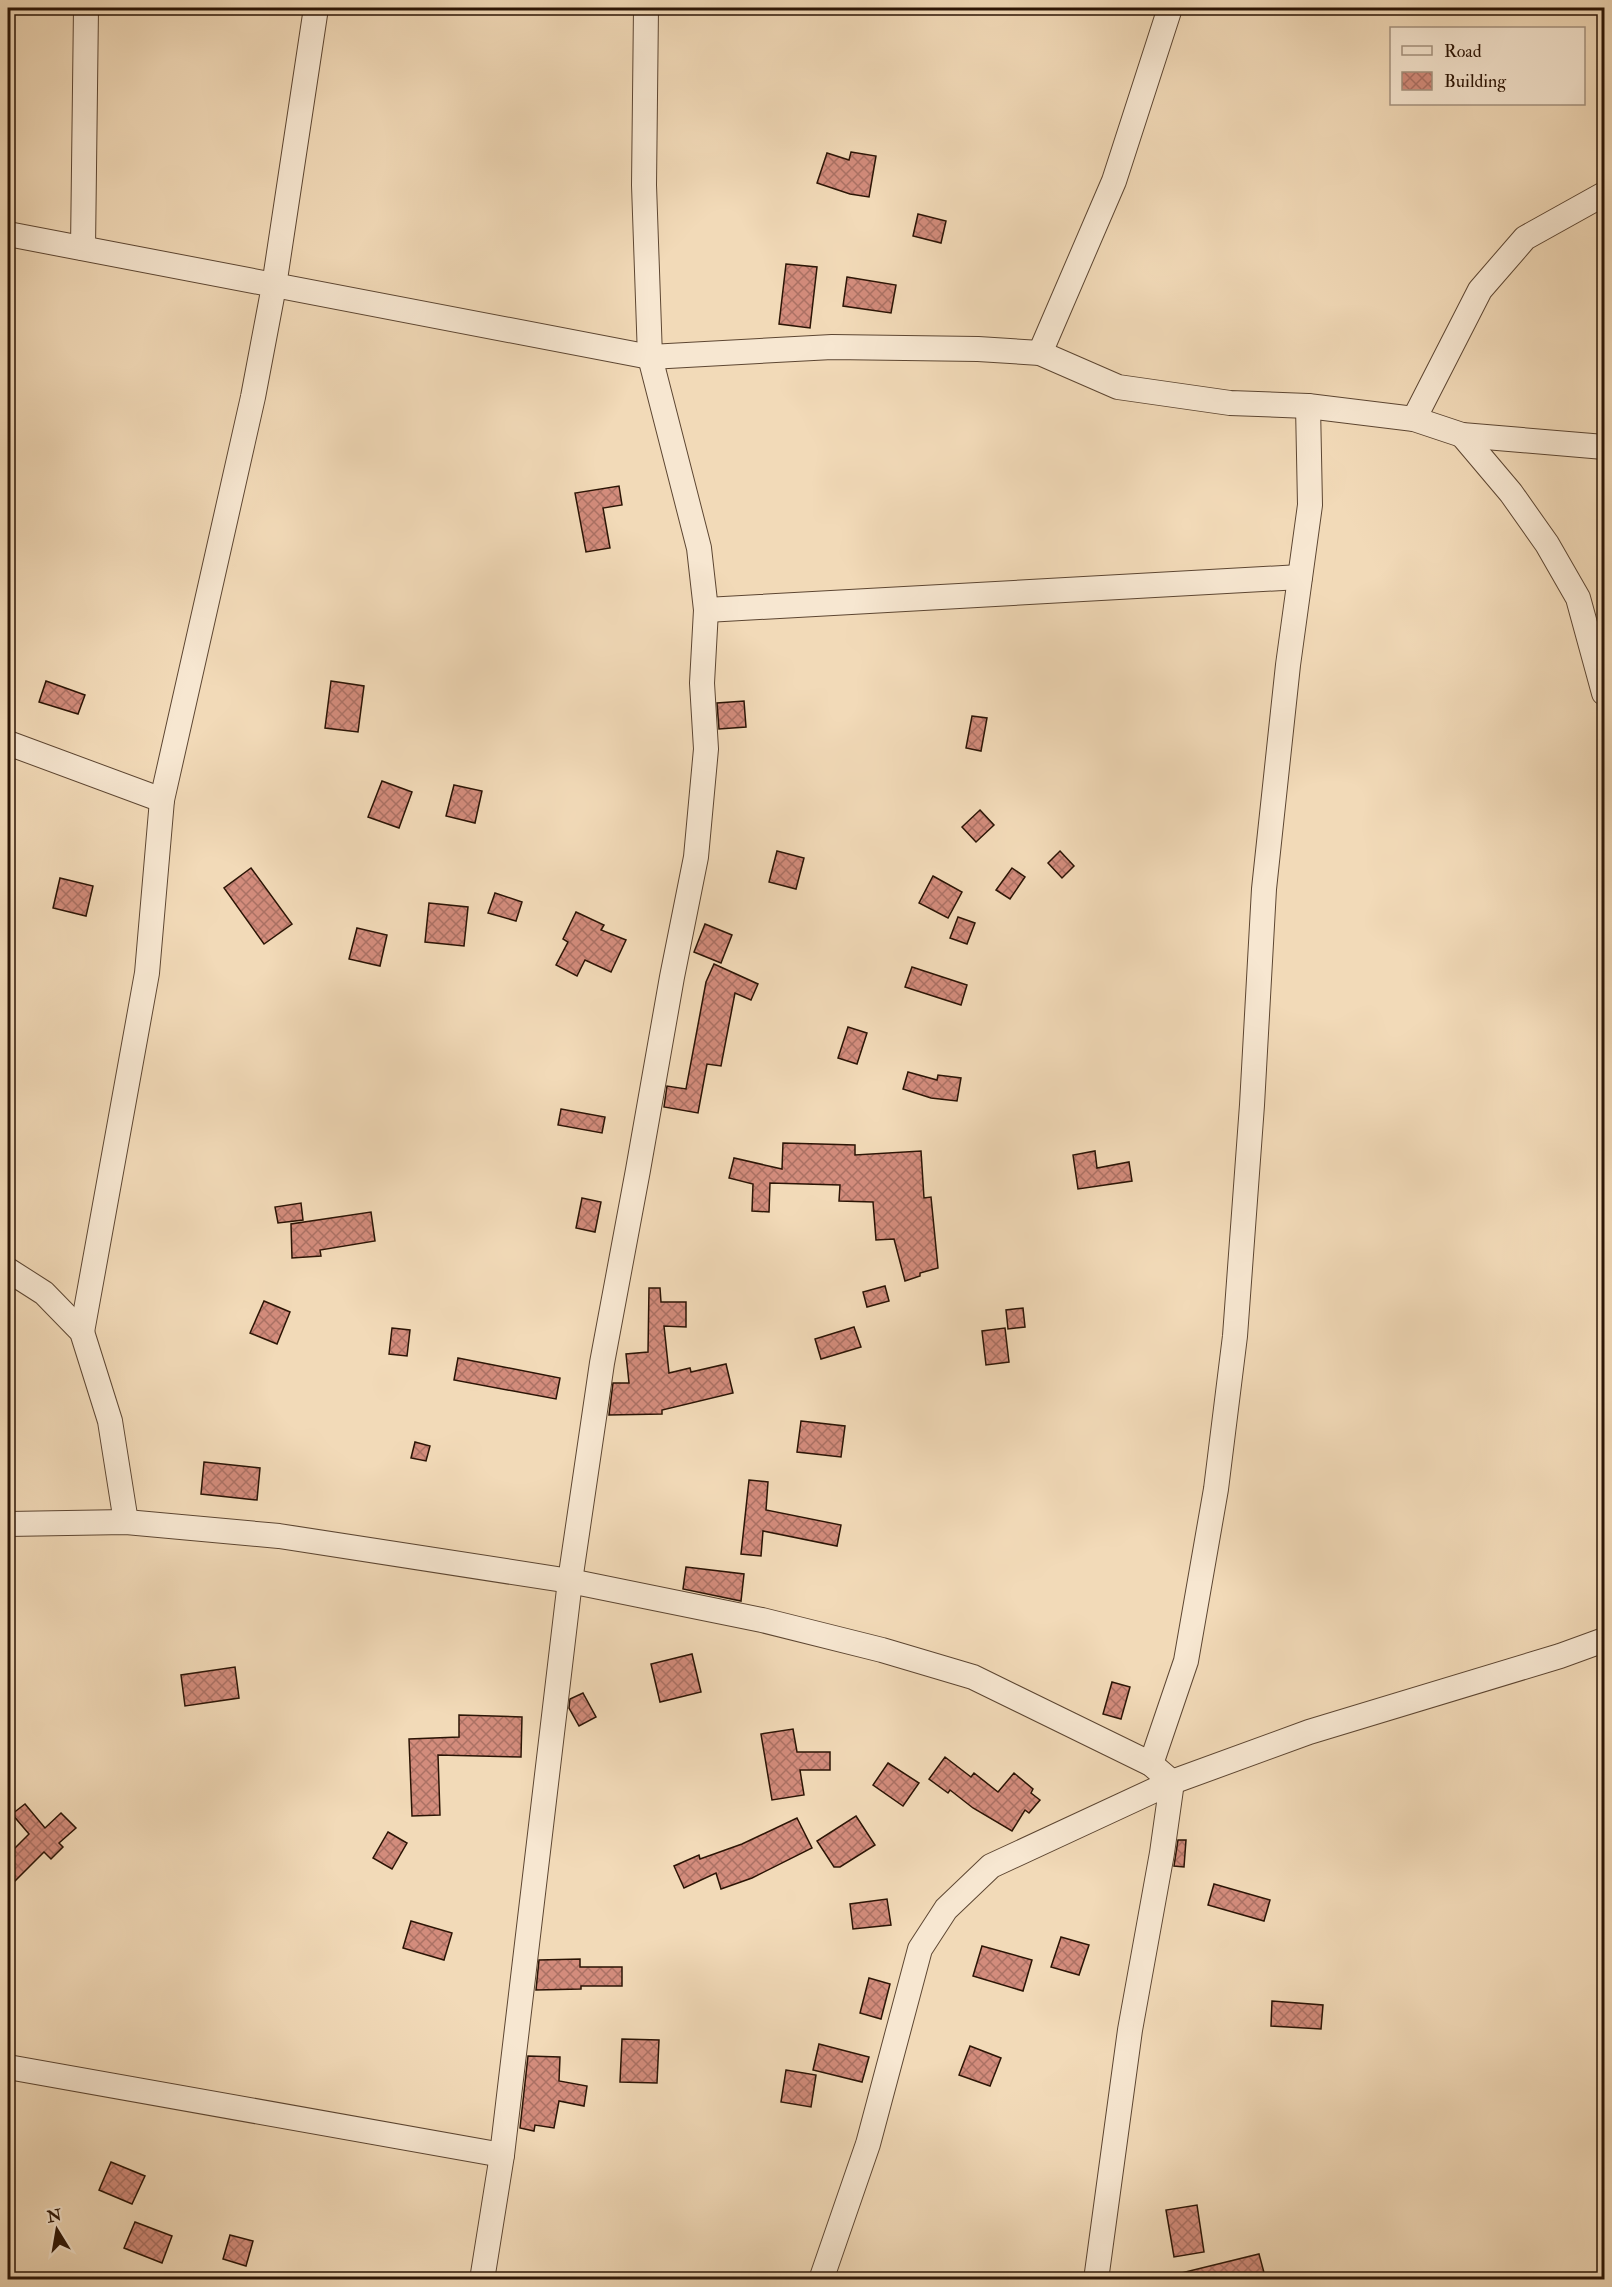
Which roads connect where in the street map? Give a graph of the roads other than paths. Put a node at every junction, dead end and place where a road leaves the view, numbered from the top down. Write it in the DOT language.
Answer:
graph roads {
  1 [pos="86,8"];
  2 [pos="316,8"];
  3 [pos="646,8"];
  4 [pos="1170,8"];
  5 [pos="1605,194"];
  6 [pos="8,234"];
  7 [pos="83,248"];
  8 [pos="274,286"];
  9 [pos="1040,353"];
  10 [pos="650,357"];
  11 [pos="1308,406"];
  12 [pos="1414,419"];
  13 [pos="1462,435"];
  14 [pos="1605,447"];
  15 [pos="1300,577"];
  16 [pos="706,610"];
  17 [pos="1605,693"];
  18 [pos="8,743"];
  19 [pos="162,800"];
  20 [pos="8,1270"];
  21 [pos="82,1332"];
  22 [pos="126,1522"];
  23 [pos="8,1524"];
  24 [pos="570,1581"];
  25 [pos="1605,1640"];
  26 [pos="1151,1764"];
  27 [pos="1172,1782"];
  28 [pos="8,2067"];
  29 [pos="502,2155"];
  30 [pos="482,2280"];
  31 [pos="822,2280"];
  32 [pos="1096,2280"];
  1 -- 7 [label="street"];
  2 -- 8 [label="street"];
  3 -- 10 [label="street"];
  4 -- 9 [label="street"];
  5 -- 12 [label="street"];
  6 -- 7 [label="street"];
  7 -- 8 [label="street"];
  8 -- 10 [label="street"];
  8 -- 19 [label="street"];
  9 -- 10 [label="street"];
  9 -- 11 [label="street"];
  10 -- 16 [label="street"];
  11 -- 12 [label="street"];
  11 -- 15 [label="street"];
  12 -- 13 [label="street"];
  13 -- 14 [label="street"];
  13 -- 17 [label="street"];
  15 -- 16 [label="street"];
  15 -- 26 [label="street"];
  16 -- 24 [label="street"];
  18 -- 19 [label="street"];
  19 -- 21 [label="street"];
  20 -- 21 [label="street"];
  21 -- 22 [label="street"];
  22 -- 23 [label="street"];
  22 -- 24 [label="street"];
  24 -- 26 [label="street"];
  24 -- 29 [label="street"];
  25 -- 27 [label="street"];
  26 -- 27 [label="street"];
  27 -- 31 [label="street"];
  27 -- 32 [label="street"];
  28 -- 29 [label="street"];
  29 -- 30 [label="street"];
}
